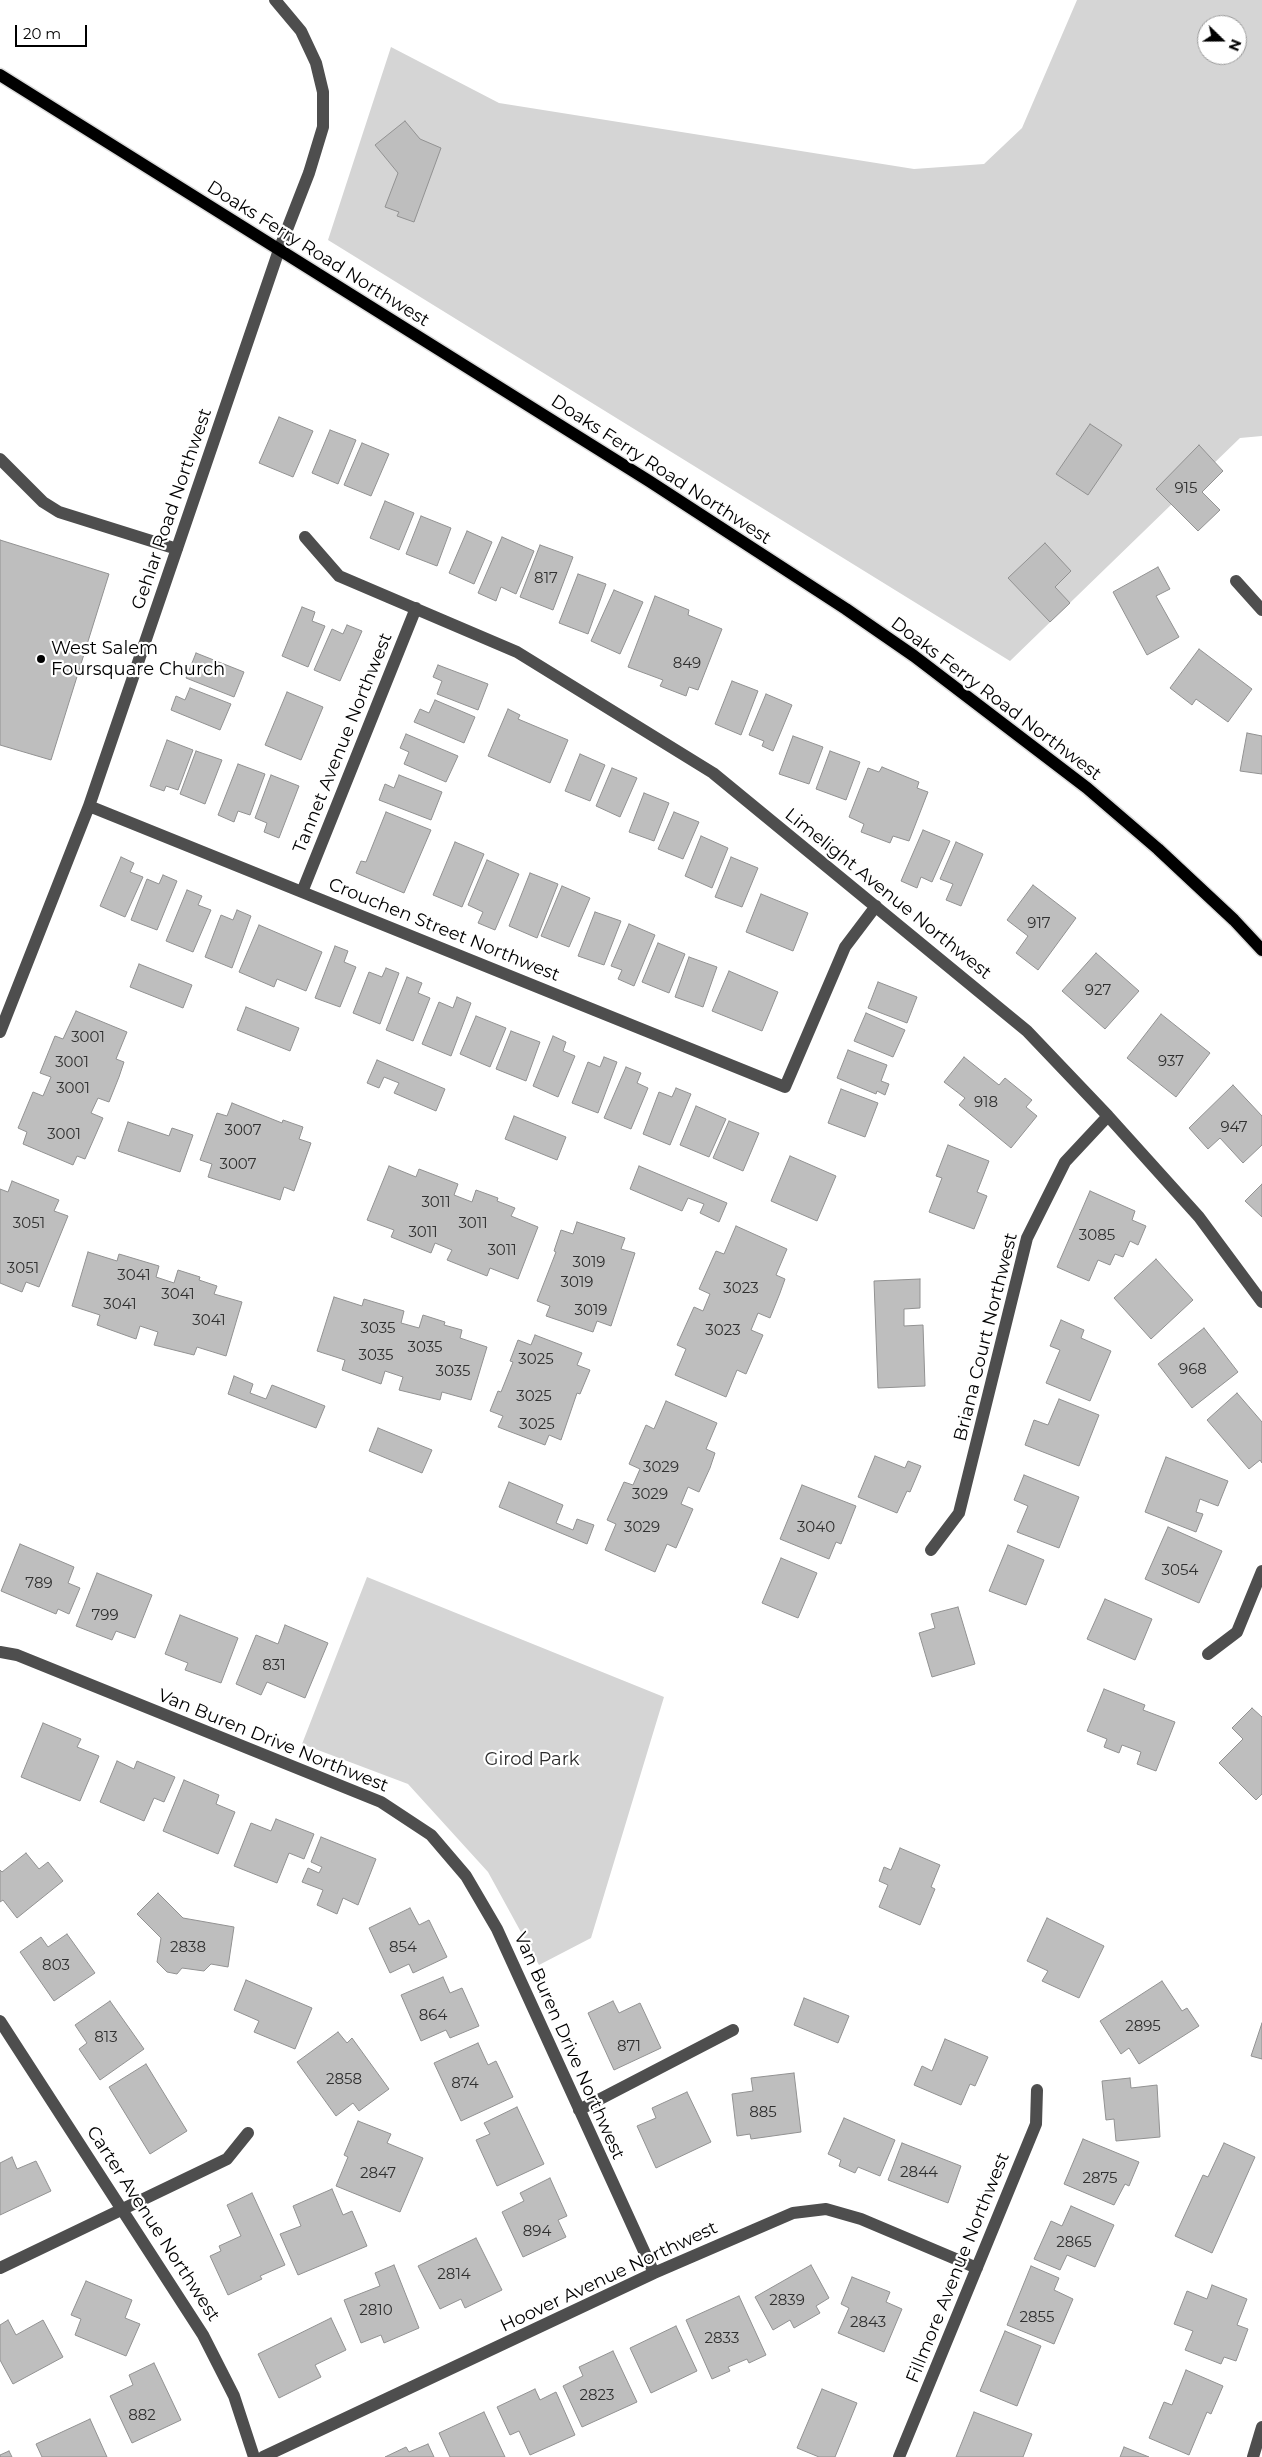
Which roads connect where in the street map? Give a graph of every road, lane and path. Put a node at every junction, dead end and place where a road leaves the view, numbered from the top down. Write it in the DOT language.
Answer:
graph roads {
  1 [pos="275,0"];
  2 [pos="0,75"];
  3 [pos="279,250"];
  4 [pos="0,458"];
  5 [pos="305,537"];
  6 [pos="177,549"];
  7 [pos="1236,581"];
  8 [pos="416,608"];
  9 [pos="1262,610"];
  10 [pos="89,806"];
  11 [pos="302,892"];
  12 [pos="876,906"];
  13 [pos="1262,950"];
  14 [pos="0,1032"];
  15 [pos="1108,1116"];
  16 [pos="1262,1302"];
  17 [pos="931,1550"];
  18 [pos="1262,1572"];
  19 [pos="0,1652"];
  20 [pos="1208,1654"];
  21 [pos="0,2020"];
  22 [pos="733,2030"];
  23 [pos="1037,2090"];
  24 [pos="579,2110"];
  25 [pos="248,2133"];
  26 [pos="124,2210"];
  27 [pos="0,2268"];
  28 [pos="977,2268"];
  29 [pos="654,2273"];
  30 [pos="1262,2427"];
  31 [pos="254,2457"];
  32 [pos="263,2457"];
  33 [pos="899,2457"];
  34 [pos="1253,2457"];
  1 -- 3 [label="street, Gehlar Road Northwest"];
  2 -- 3 [label="main road, Doaks Ferry Road Northwest"];
  3 -- 6 [label="street, Gehlar Road Northwest"];
  3 -- 13 [label="main road, Doaks Ferry Road Northwest"];
  4 -- 6 [label="street"];
  5 -- 8 [label="street, Limelight Avenue Northwest"];
  6 -- 10 [label="street, Gehlar Road Northwest"];
  7 -- 9 [label="street"];
  8 -- 11 [label="street, Tannet Avenue Northwest"];
  8 -- 12 [label="street, Limelight Avenue Northwest"];
  10 -- 11 [label="street, Crouchen Street Northwest"];
  10 -- 14 [label="street, Gehlar Road Northwest"];
  11 -- 12 [label="street, Crouchen Street Northwest"];
  12 -- 15 [label="street, Limelight Avenue Northwest"];
  15 -- 16 [label="street, Limelight Avenue Northwest"];
  15 -- 17 [label="street, Briana Court Northwest"];
  18 -- 20 [label="street"];
  19 -- 24 [label="street, Van Buren Drive Northwest"];
  21 -- 26 [label="street, Carter Avenue Northwest"];
  22 -- 24 [label="street"];
  23 -- 28 [label="street, Fillmore Avenue Northwest"];
  24 -- 29 [label="street, Van Buren Drive Northwest"];
  25 -- 26 [label="street"];
  26 -- 27 [label="street"];
  26 -- 31 [label="street, Carter Avenue Northwest"];
  28 -- 29 [label="street, Hoover Avenue Northwest"];
  28 -- 33 [label="street, Fillmore Avenue Northwest"];
  29 -- 32 [label="street, Hoover Avenue Northwest"];
  30 -- 34 [label="street"];
}
